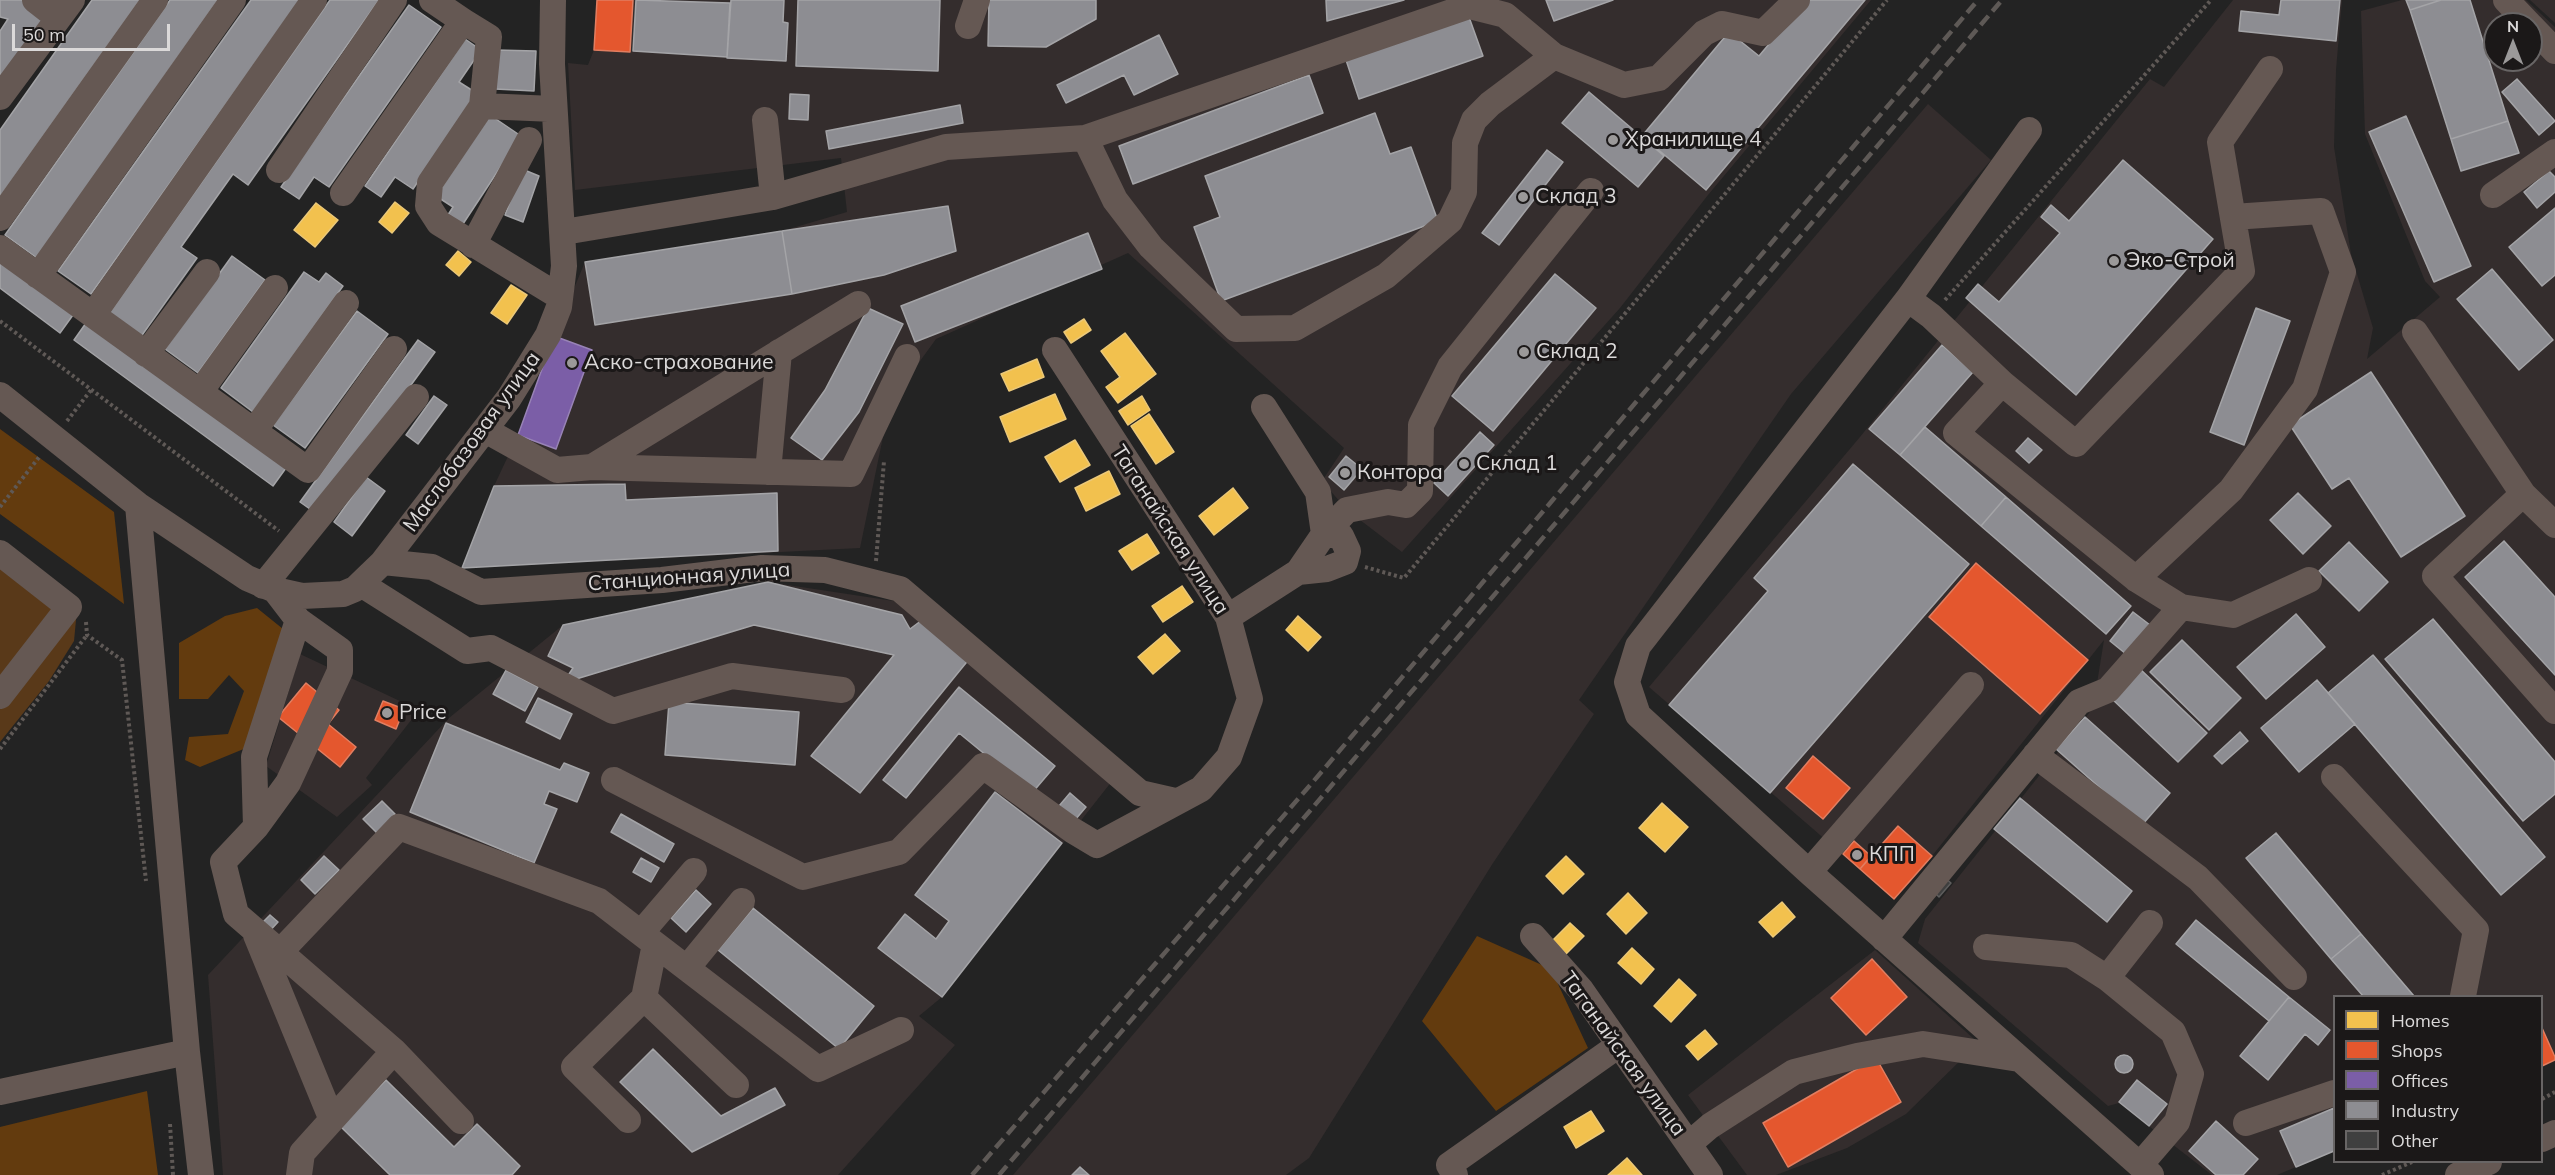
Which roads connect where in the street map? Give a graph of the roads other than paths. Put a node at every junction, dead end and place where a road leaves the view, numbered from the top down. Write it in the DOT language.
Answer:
graph roads {
  1 [pos="35,0"];
  2 [pos="155,0"];
  3 [pos="233,0"];
  4 [pos="314,0"];
  5 [pos="394,0"];
  6 [pos="432,0"];
  7 [pos="553,0"];
  8 [pos="977,0"];
  9 [pos="1797,0"];
  10 [pos="2506,0"];
  11 [pos="65,9"];
  12 [pos="2518,12"];
  13 [pos="463,21"];
  14 [pos="968,26"];
  15 [pos="2543,39"];
  16 [pos="2555,51"];
  17 [pos="1554,56"];
  18 [pos="2270,69"];
  19 [pos="0,97"];
  20 [pos="482,106"];
  21 [pos="554,109"];
  22 [pos="765,120"];
  23 [pos="2030,130"];
  24 [pos="1084,138"];
  25 [pos="529,140"];
  26 [pos="2555,152"];
  27 [pos="279,170"];
  28 [pos="1591,191"];
  29 [pos="343,193"];
  30 [pos="2493,195"];
  31 [pos="773,197"];
  32 [pos="2233,217"];
  33 [pos="0,218"];
  34 [pos="564,232"];
  35 [pos="473,245"];
  36 [pos="0,248"];
  37 [pos="207,272"];
  38 [pos="38,276"];
  39 [pos="275,288"];
  40 [pos="560,297"];
  41 [pos="1908,299"];
  42 [pos="346,303"];
  43 [pos="858,304"];
  44 [pos="93,315"];
  45 [pos="2415,332"];
  46 [pos="394,349"];
  47 [pos="1054,350"];
  48 [pos="779,352"];
  49 [pos="146,354"];
  50 [pos="906,357"];
  51 [pos="2002,383"];
  52 [pos="200,392"];
  53 [pos="0,395"];
  54 [pos="416,398"];
  55 [pos="1264,407"];
  56 [pos="485,430"];
  57 [pos="254,431"];
  58 [pos="592,467"];
  59 [pos="768,472"];
  60 [pos="2523,494"];
  61 [pos="138,505"];
  62 [pos="2555,525"];
  63 [pos="1324,534"];
  64 [pos="0,553"];
  65 [pos="383,562"];
  66 [pos="1298,572"];
  67 [pos="2136,579"];
  68 [pos="2309,580"];
  69 [pos="361,585"];
  70 [pos="269,588"];
  71 [pos="2181,607"];
  72 [pos="1228,617"];
  73 [pos="298,620"];
  74 [pos="1971,685"];
  75 [pos="842,690"];
  76 [pos="0,696"];
  77 [pos="2555,711"];
  78 [pos="2035,755"];
  79 [pos="2334,777"];
  80 [pos="614,780"];
  81 [pos="1175,801"];
  82 [pos="256,827"];
  83 [pos="694,871"];
  84 [pos="1809,872"];
  85 [pos="742,901"];
  86 [pos="2150,923"];
  87 [pos="253,929"];
  88 [pos="1533,936"];
  89 [pos="648,939"];
  90 [pos="1884,939"];
  91 [pos="1986,947"];
  92 [pos="279,952"];
  93 [pos="687,968"];
  94 [pos="2294,976"];
  95 [pos="2107,978"];
  96 [pos="2463,995"];
  97 [pos="644,998"];
  98 [pos="901,1030"];
  99 [pos="1619,1045"];
  100 [pos="394,1051"];
  101 [pos="187,1052"];
  102 [pos="2019,1059"];
  103 [pos="736,1085"];
  104 [pos="0,1092"];
  105 [pos="2333,1093"];
  106 [pos="332,1120"];
  107 [pos="628,1120"];
  108 [pos="461,1121"];
  109 [pos="2246,1123"];
  110 [pos="1689,1144"];
  111 [pos="2482,1163"];
  112 [pos="2146,1170"];
  113 [pos="2459,1170"];
  114 [pos="201,1175"];
  115 [pos="298,1175"];
  116 [pos="1455,1175"];
  117 [pos="1710,1175"];
  1 -- 11 [label="street"];
  2 -- 33 [label="street"];
  3 -- 38 [label="street"];
  4 -- 44 [label="street"];
  5 -- 27 [label="street"];
  6 -- 13 [label="street"];
  7 -- 21 [label="street, Маслобазовая улица"];
  8 -- 14 [label="street"];
  9 -- 17 [label="street"];
  10 -- 12 [label="street"];
  11 -- 19 [label="street"];
  13 -- 20 [label="street"];
  13 -- 29 [label="street"];
  15 -- 16 [label="street"];
  17 -- 24 [label="street"];
  17 -- 24 [label="street"];
  18 -- 32 [label="street"];
  20 -- 21 [label="street"];
  20 -- 35 [label="street"];
  21 -- 34 [label="street, Маслобазовая улица"];
  22 -- 31 [label="street"];
  23 -- 41 [label="street"];
  24 -- 31 [label="street"];
  25 -- 35 [label="street"];
  26 -- 30 [label="street"];
  28 -- 63 [label="street"];
  31 -- 34 [label="street"];
  32 -- 51 [label="street"];
  32 -- 67 [label="street"];
  34 -- 40 [label="street, Маслобазовая улица"];
  35 -- 40 [label="street"];
  36 -- 38 [label="street"];
  37 -- 49 [label="street"];
  38 -- 44 [label="street"];
  39 -- 52 [label="street"];
  40 -- 56 [label="street, Маслобазовая улица"];
  41 -- 51 [label="street"];
  41 -- 84 [label="street"];
  42 -- 57 [label="street"];
  43 -- 48 [label="street"];
  44 -- 49 [label="street"];
  45 -- 60 [label="street"];
  46 -- 57 [label="street"];
  47 -- 72 [label="street, Таганайская улица"];
  48 -- 58 [label="street"];
  48 -- 59 [label="street"];
  49 -- 52 [label="street"];
  50 -- 59 [label="street"];
  51 -- 67 [label="street"];
  52 -- 57 [label="street"];
  53 -- 61 [label="street, Маслобазовая улица"];
  54 -- 70 [label="street"];
  55 -- 63 [label="street"];
  56 -- 58 [label="street"];
  56 -- 65 [label="street, Маслобазовая улица"];
  58 -- 59 [label="street"];
  60 -- 62 [label="street"];
  60 -- 77 [label="street"];
  61 -- 70 [label="street, Маслобазовая улица"];
  61 -- 101 [label="street"];
  63 -- 66 [label="street"];
  63 -- 66 [label="street"];
  64 -- 76 [label="street"];
  65 -- 69 [label="street, Маслобазовая улица"];
  65 -- 81 [label="street, Станционная улица"];
  66 -- 72 [label="street"];
  67 -- 71 [label="street"];
  68 -- 71 [label="street"];
  69 -- 70 [label="street, Маслобазовая улица"];
  69 -- 75 [label="street"];
  70 -- 73 [label="street"];
  71 -- 78 [label="street"];
  72 -- 81 [label="street, Таганайская улица"];
  73 -- 82 [label="street"];
  73 -- 82 [label="street"];
  74 -- 84 [label="street"];
  78 -- 90 [label="street"];
  78 -- 94 [label="street"];
  79 -- 96 [label="street"];
  80 -- 81 [label="street, Таганайская улица"];
  82 -- 87 [label="street"];
  83 -- 89 [label="street"];
  84 -- 90 [label="street"];
  85 -- 93 [label="street"];
  86 -- 95 [label="street"];
  87 -- 92 [label="street"];
  87 -- 106 [label="street"];
  88 -- 99 [label="street, Таганайская улица"];
  89 -- 92 [label="street"];
  89 -- 93 [label="street"];
  89 -- 97 [label="street"];
  90 -- 102 [label="street"];
  91 -- 95 [label="street"];
  92 -- 100 [label="street"];
  93 -- 98 [label="street"];
  95 -- 112 [label="street"];
  97 -- 103 [label="street"];
  97 -- 107 [label="street"];
  99 -- 110 [label="street, Таганайская улица"];
  99 -- 116 [label="street"];
  100 -- 106 [label="street"];
  100 -- 108 [label="street"];
  101 -- 104 [label="street"];
  101 -- 114 [label="street"];
  102 -- 110 [label="street"];
  102 -- 112 [label="street"];
  105 -- 109 [label="street"];
  106 -- 115 [label="street"];
  110 -- 117 [label="street, Таганайская улица"];
  111 -- 113 [label="street"];
}
